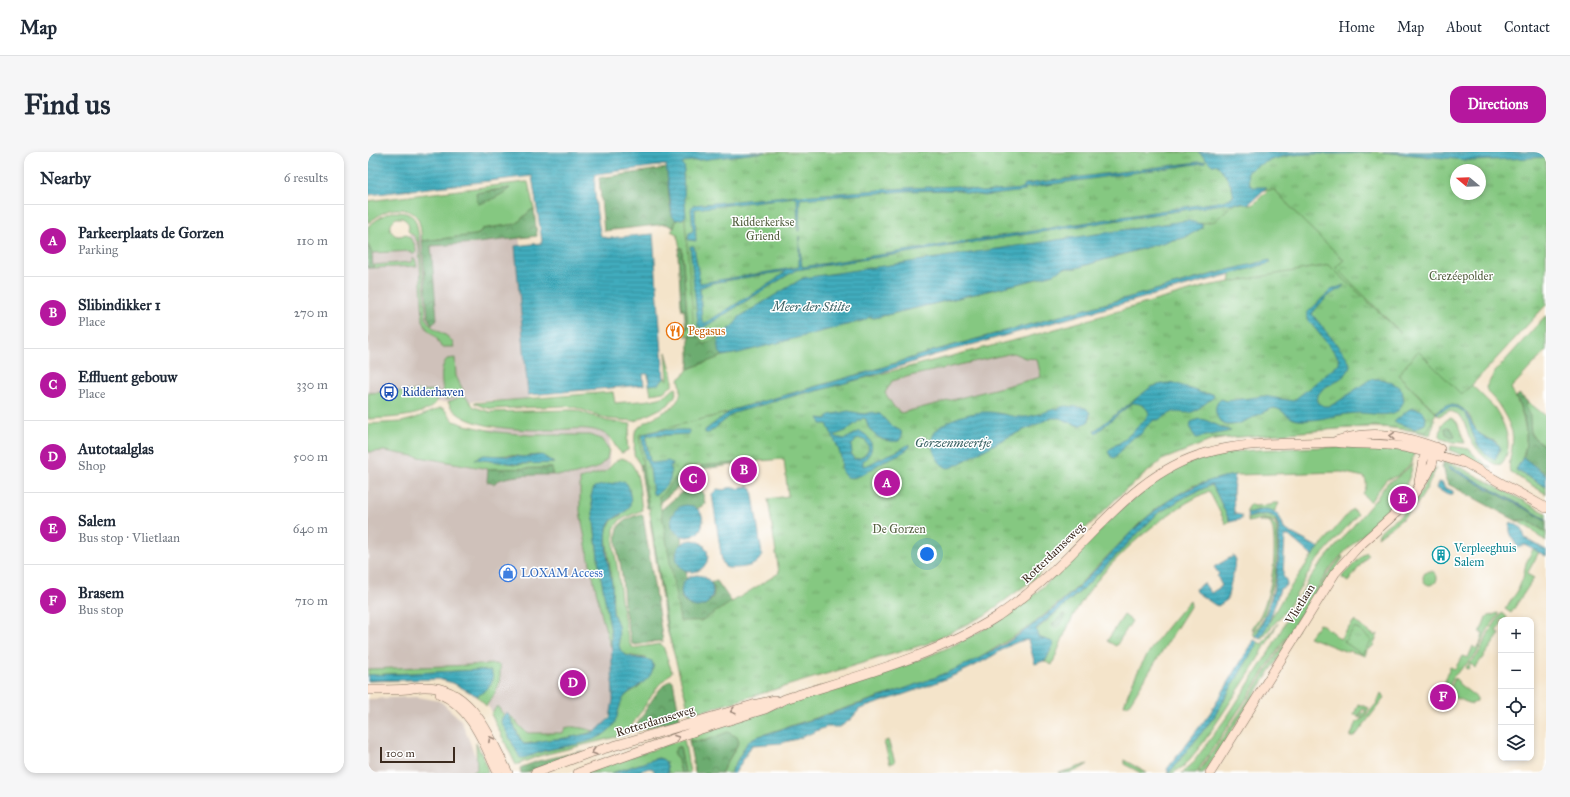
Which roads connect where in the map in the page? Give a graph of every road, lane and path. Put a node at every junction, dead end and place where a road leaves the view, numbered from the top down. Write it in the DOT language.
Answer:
graph roads {
  1 [pos="1432,449"];
  2 [pos="1546,508"];
  3 [pos="409,689"];
  4 [pos="368,690"];
  5 [pos="785,699"];
  6 [pos="1222,752"];
  7 [pos="498,773"];
  8 [pos="508,773"];
  9 [pos="535,773"];
  10 [pos="578,773"];
  11 [pos="1204,773"];
  12 [pos="1210,773"];
  1 -- 2 [label="main road, Rotterdamseweg"];
  1 -- 5 [label="main road, Rotterdamseweg"];
  1 -- 6 [label="main road, Vlietlaan"];
  3 -- 4 [label="main road"];
  3 -- 7 [label="main road"];
  8 -- 3 [label="main road, one-way"];
  5 -- 9 [label="main road, Rotterdamseweg, one-way"];
  10 -- 5 [label="main road, Rotterdamseweg, one-way"];
  6 -- 11 [label="main road, Vlietlaan"];
  6 -- 12 [label="main road, Vlietlaan"];
}
